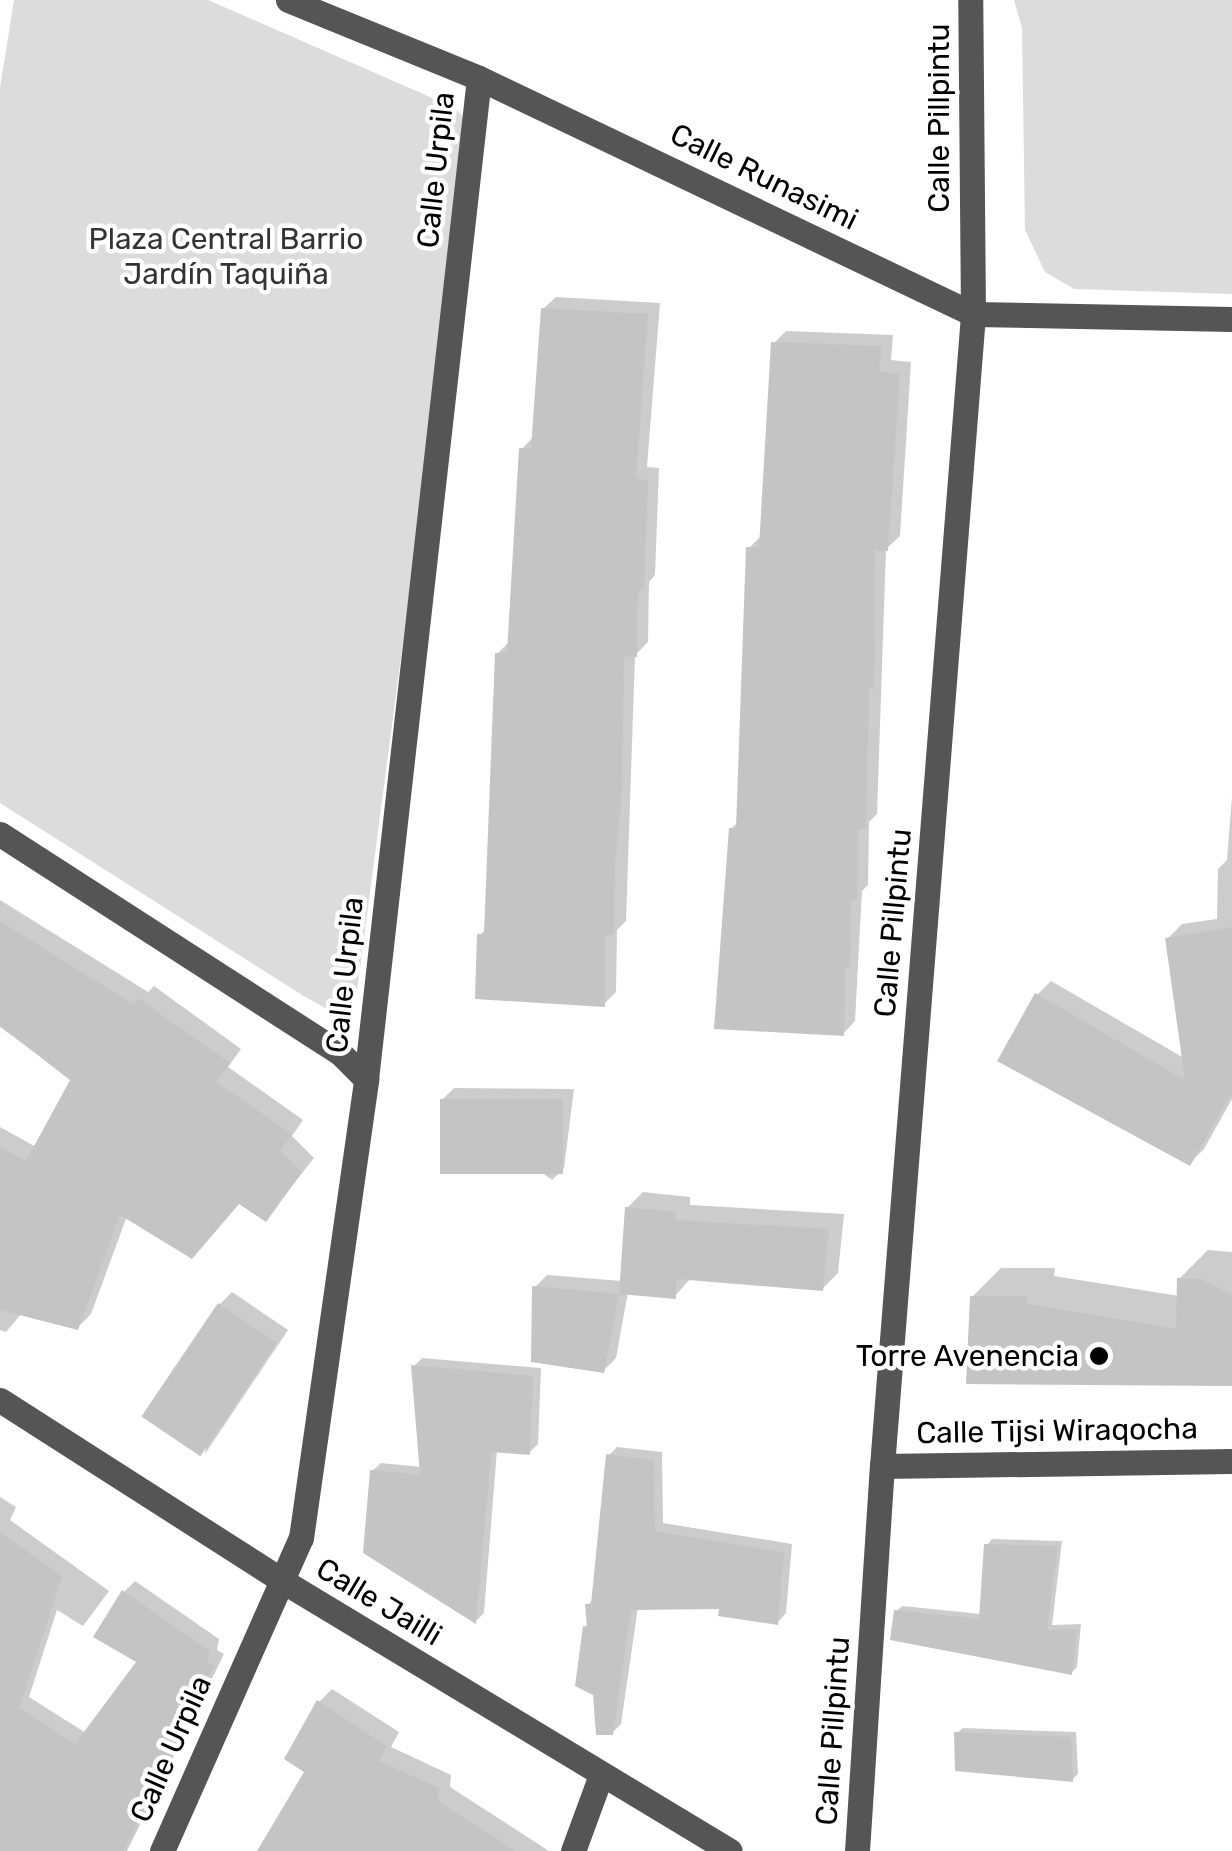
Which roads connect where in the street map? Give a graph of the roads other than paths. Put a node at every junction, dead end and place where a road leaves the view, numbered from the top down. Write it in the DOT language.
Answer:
graph roads {
  1 [pos="288,0"];
  2 [pos="970,0"];
  3 [pos="479,78"];
  4 [pos="973,314"];
  5 [pos="1232,318"];
  6 [pos="0,834"];
  7 [pos="366,1079"];
  8 [pos="0,1400"];
  9 [pos="1232,1461"];
  10 [pos="882,1466"];
  11 [pos="282,1580"];
  12 [pos="601,1775"];
  13 [pos="162,1851"];
  14 [pos="573,1851"];
  15 [pos="730,1851"];
  16 [pos="857,1851"];
  1 -- 3 [label="street, Calle Runasimi"];
  2 -- 4 [label="street, Calle Pillpintu"];
  3 -- 4 [label="street, Calle Runasimi"];
  3 -- 7 [label="street, Calle Urpila"];
  4 -- 5 [label="street, Calle Runasimi"];
  4 -- 10 [label="street, Calle Pillpintu"];
  6 -- 7 [label="street"];
  7 -- 11 [label="street, Calle Urpila"];
  8 -- 11 [label="street, Calle Jailli"];
  9 -- 10 [label="street, Calle Tijsi Wiraqocha"];
  10 -- 16 [label="street, Calle Pillpintu"];
  11 -- 12 [label="street, Calle Jailli"];
  11 -- 13 [label="street, Calle Urpila"];
  12 -- 14 [label="street"];
  12 -- 15 [label="street, Calle Jailli"];
}
